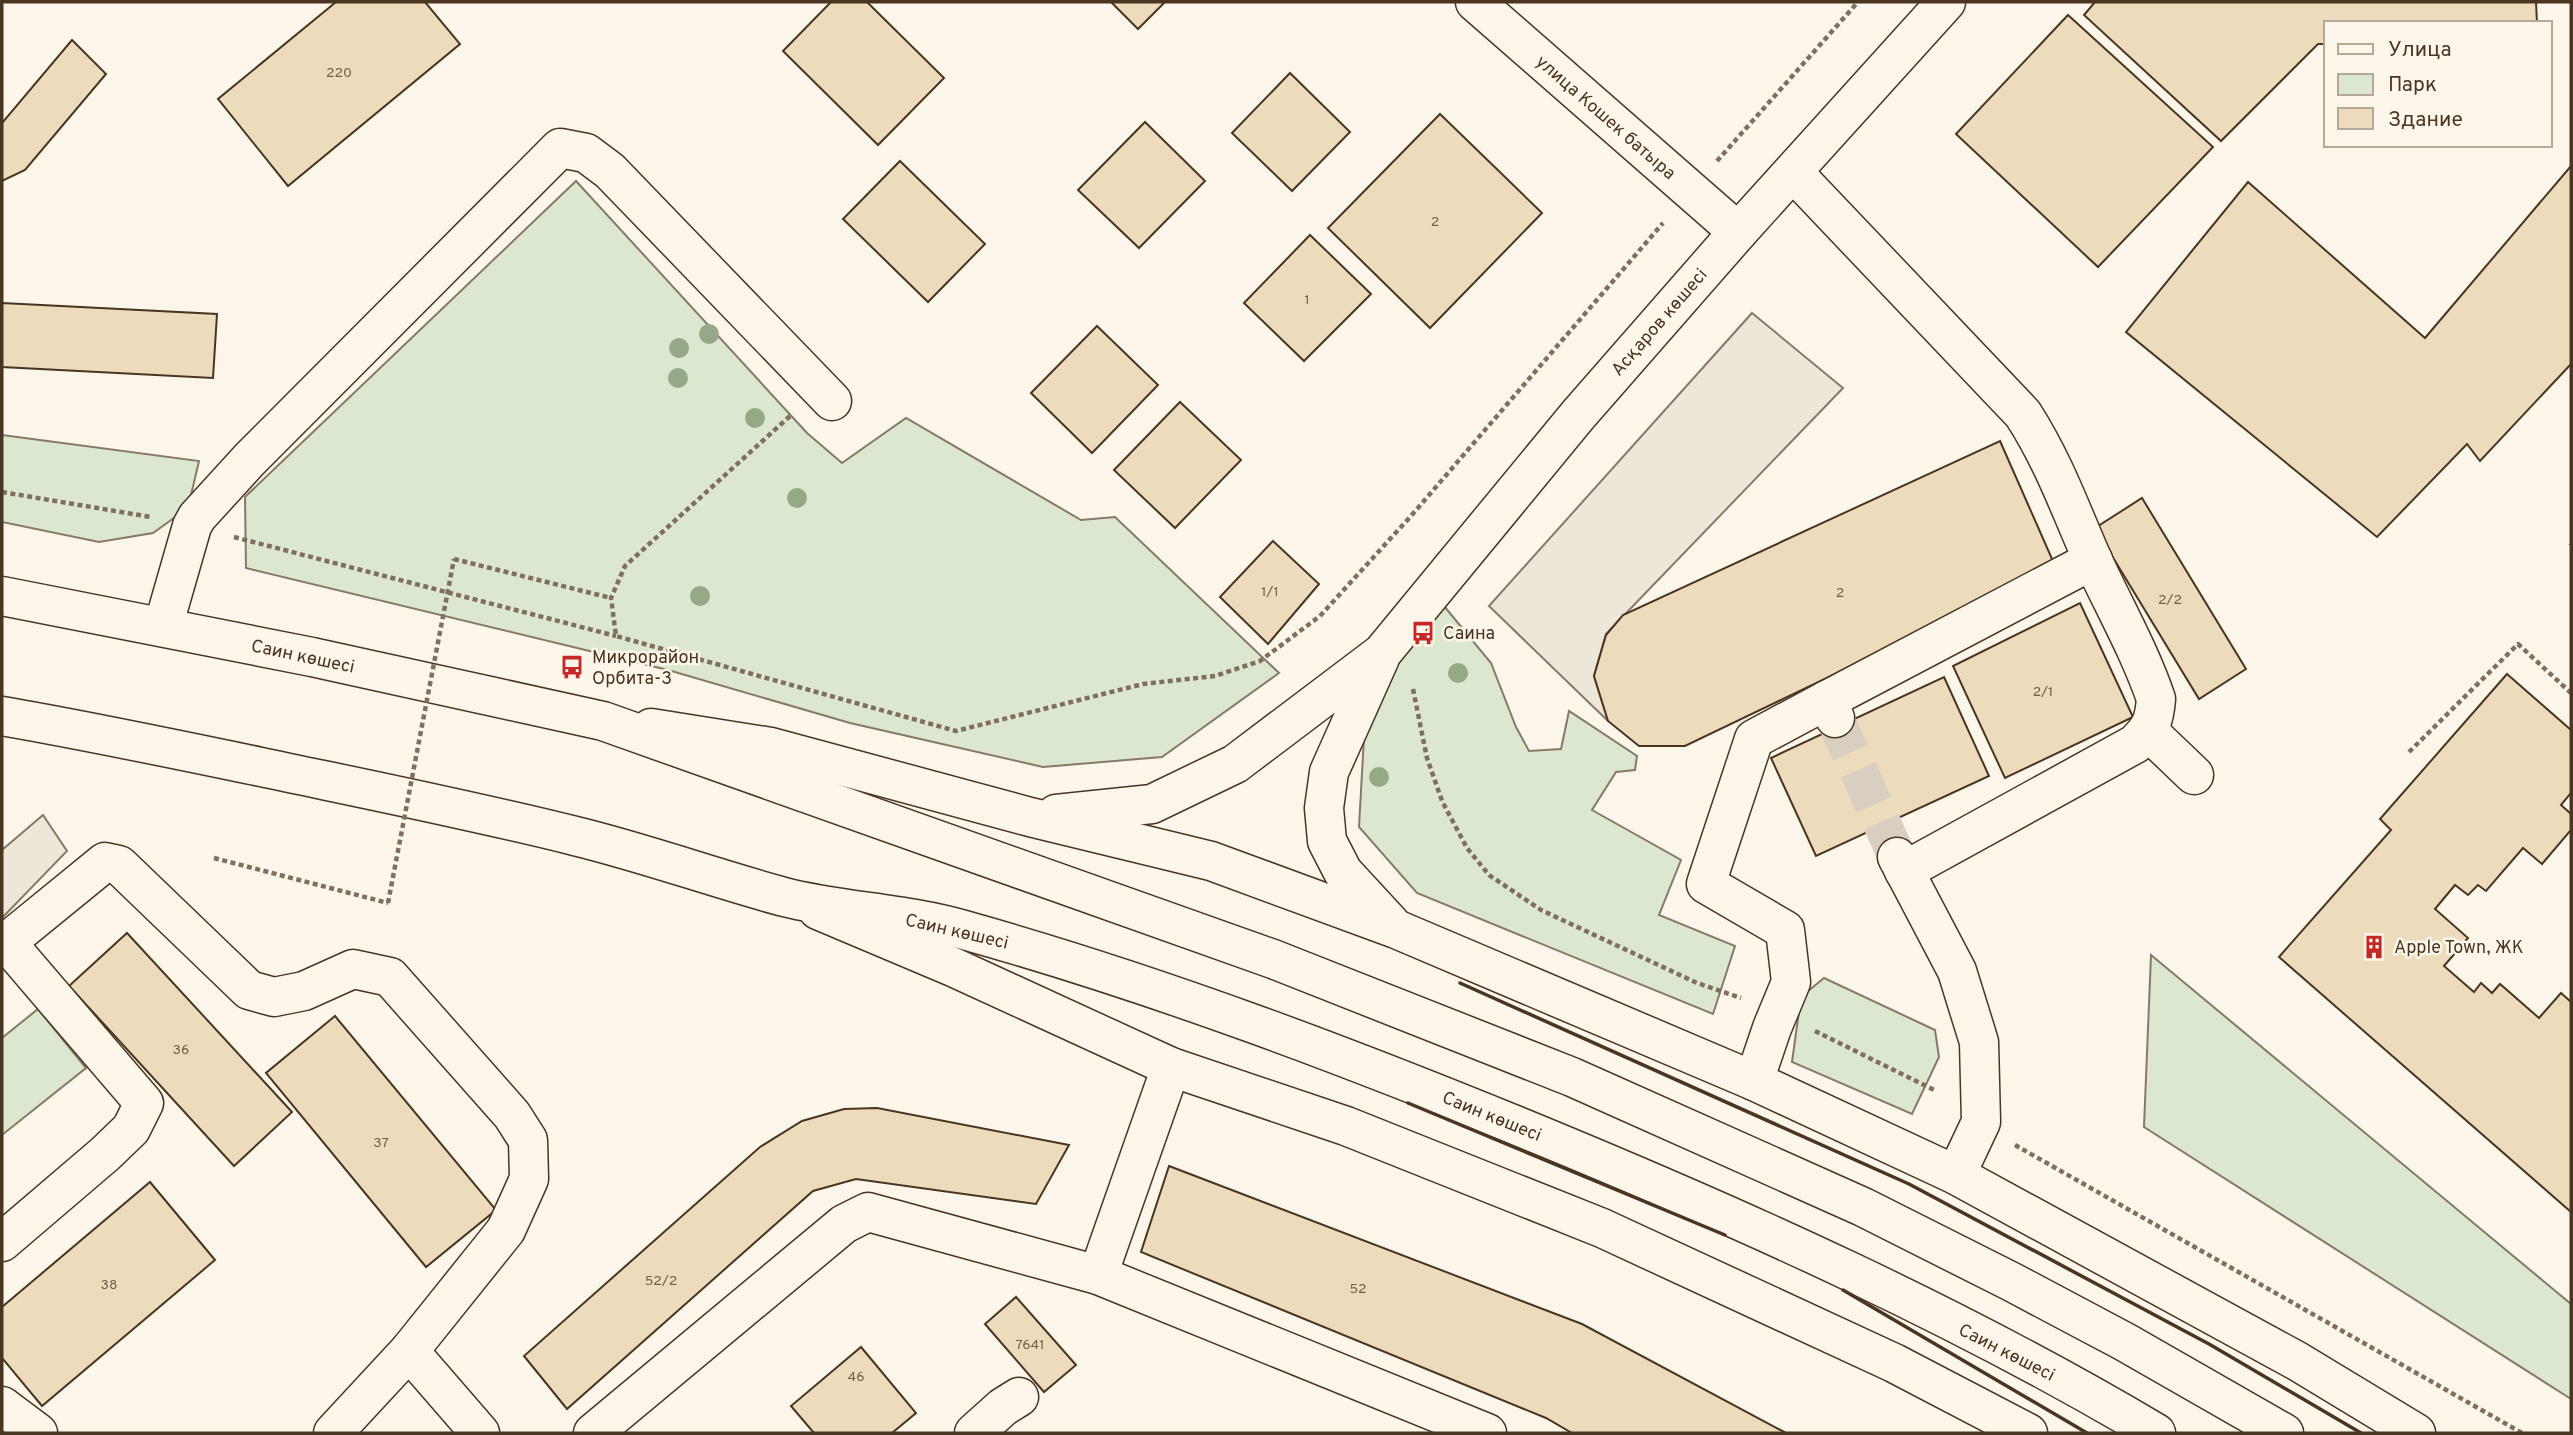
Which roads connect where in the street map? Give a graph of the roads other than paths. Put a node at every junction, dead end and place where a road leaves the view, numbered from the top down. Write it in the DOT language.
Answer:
graph roads {
  1 [pos="1475,2"];
  2 [pos="1947,2"];
  3 [pos="1793,172"];
  4 [pos="1738,232"];
  5 [pos="826,395"];
  6 [pos="2093,560"];
  7 [pos="2,596"];
  8 [pos="163,627"];
  9 [pos="1382,653"];
  10 [pos="2,716"];
  11 [pos="603,721"];
  12 [pos="2148,731"];
  13 [pos="2194,775"];
  14 [pos="1030,817"];
  15 [pos="791,899"];
  16 [pos="1396,929"];
  17 [pos="4,944"];
  18 [pos="1171,1067"];
  19 [pos="1754,1081"];
  20 [pos="1956,1175"];
  21 [pos="2,1242"];
  22 [pos="1098,1275"];
  23 [pos="409,1351"];
  24 [pos="1019,1397"];
  25 [pos="2,1406"];
  26 [pos="2277,1429"];
  27 [pos="37,1433"];
  28 [pos="333,1433"];
  29 [pos="480,1433"];
  30 [pos="593,1433"];
  31 [pos="974,1433"];
  32 [pos="1487,1433"];
  33 [pos="2028,1433"];
  34 [pos="2156,1433"];
  35 [pos="2416,1433"];
  1 -- 4 [label="street, улица Кошек батыра"];
  2 -- 3 [label="street, Асқаров көшесі"];
  3 -- 4 [label="street, Асқаров көшесі"];
  3 -- 6 [label="street"];
  4 -- 9 [label="street, Асқаров көшесі"];
  5 -- 8 [label="street"];
  6 -- 12 [label="street"];
  6 -- 19 [label="street"];
  7 -- 8 [label="street, Саин көшесі"];
  8 -- 11 [label="street, Саин көшесі"];
  9 -- 14 [label="street"];
  9 -- 16 [label="street"];
  10 -- 15 [label="street"];
  11 -- 14 [label="street"];
  11 -- 26 [label="street"];
  12 -- 13 [label="street"];
  12 -- 20 [label="street"];
  14 -- 16 [label="street"];
  15 -- 18 [label="street"];
  15 -- 34 [label="street, Саин көшесі"];
  16 -- 19 [label="street"];
  17 -- 21 [label="street"];
  17 -- 23 [label="street"];
  18 -- 22 [label="street"];
  18 -- 33 [label="street"];
  19 -- 20 [label="street"];
  20 -- 35 [label="street"];
  22 -- 30 [label="street"];
  22 -- 32 [label="street"];
  23 -- 28 [label="street"];
  23 -- 29 [label="street"];
  24 -- 31 [label="street"];
  25 -- 27 [label="street"];
}
